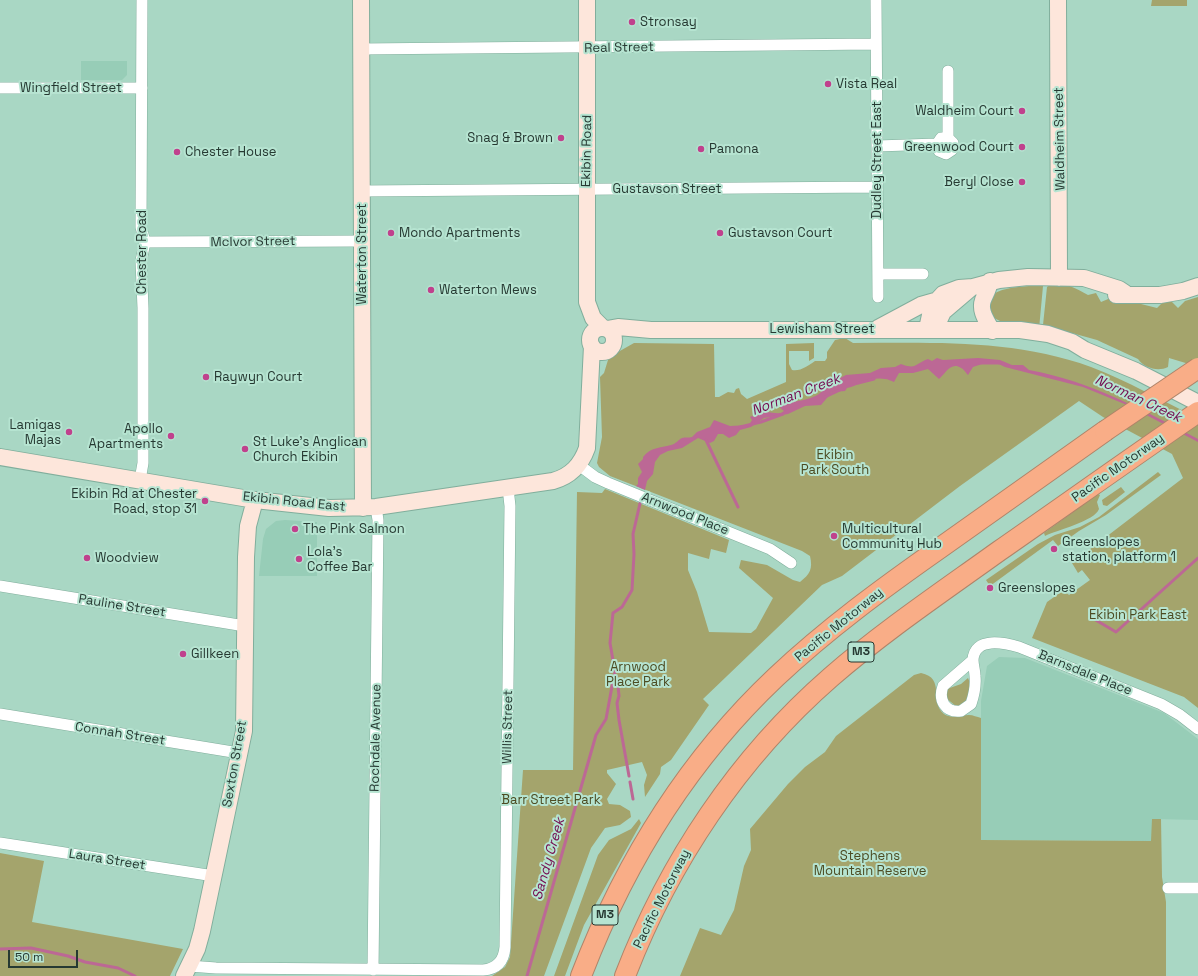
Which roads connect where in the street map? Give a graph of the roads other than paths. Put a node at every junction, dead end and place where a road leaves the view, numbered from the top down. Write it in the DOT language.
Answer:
graph roads {
  1 [pos="142,0"];
  2 [pos="361,0"];
  3 [pos="587,0"];
  4 [pos="876,0"];
  5 [pos="1058,0"];
  6 [pos="876,44"];
  7 [pos="588,48"];
  8 [pos="361,49"];
  9 [pos="948,71"];
  10 [pos="0,88"];
  11 [pos="142,88"];
  12 [pos="877,146"];
  13 [pos="877,187"];
  14 [pos="586,189"];
  15 [pos="361,191"];
  16 [pos="362,241"];
  17 [pos="145,242"];
  18 [pos="878,274"];
  19 [pos="923,274"];
  20 [pos="1059,278"];
  21 [pos="990,281"];
  22 [pos="1198,286"];
  23 [pos="973,287"];
  24 [pos="878,296"];
  25 [pos="935,301"];
  26 [pos="876,329"];
  27 [pos="931,329"];
  28 [pos="992,331"];
  29 [pos="602,340"];
  30 [pos="1198,368"];
  31 [pos="1198,403"];
  32 [pos="1198,412"];
  33 [pos="0,457"];
  34 [pos="579,465"];
  35 [pos="140,480"];
  36 [pos="508,488"];
  37 [pos="255,500"];
  38 [pos="369,508"];
  39 [pos="791,563"];
  40 [pos="0,586"];
  41 [pos="245,626"];
  42 [pos="973,660"];
  43 [pos="0,714"];
  44 [pos="1198,729"];
  45 [pos="239,753"];
  46 [pos="0,843"];
  47 [pos="214,876"];
  48 [pos="1168,888"];
  49 [pos="1198,888"];
  50 [pos="373,970"];
  51 [pos="187,971"];
  52 [pos="581,976"];
  53 [pos="625,976"];
  1 -- 11 [label="street, Chester Road"];
  2 -- 8 [label="main road, Waterton Street"];
  3 -- 7 [label="main road, Ekibin Road"];
  4 -- 6 [label="street, Dudley Street East"];
  5 -- 20 [label="main road, Waldheim Street"];
  6 -- 7 [label="street, Real Street"];
  6 -- 12 [label="street, Dudley Street East"];
  7 -- 8 [label="street, Real Street"];
  7 -- 14 [label="main road, Ekibin Road"];
  8 -- 15 [label="main road, Waterton Street"];
  9 -- 12 [label="street"];
  10 -- 11 [label="street, Wingfield Street"];
  11 -- 17 [label="street, Chester Road"];
  12 -- 13 [label="street, Dudley Street East"];
  13 -- 14 [label="street, Gustavson Street"];
  13 -- 18 [label="street, Dudley Street East"];
  14 -- 15 [label="street, Gustavson Street"];
  14 -- 29 [label="main road, Ekibin Road"];
  15 -- 16 [label="main road, Waterton Street"];
  16 -- 17 [label="street, McIvor Street"];
  16 -- 38 [label="main road, Waterton Street"];
  17 -- 35 [label="street, Chester Road"];
  18 -- 19 [label="street"];
  18 -- 24 [label="street, Dudley Street East"];
  20 -- 21 [label="main road"];
  20 -- 22 [label="main road"];
  21 -- 23 [label="main road"];
  21 -- 28 [label="main road"];
  23 -- 25 [label="main road"];
  23 -- 27 [label="main road"];
  25 -- 26 [label="main road"];
  25 -- 27 [label="main road"];
  26 -- 27 [label="main road, Lewisham Street"];
  26 -- 29 [label="main road, Lewisham Street"];
  27 -- 28 [label="main road, Lewisham Street"];
  28 -- 31 [label="main road, Lewisham Street"];
  29 -- 34 [label="main road, Ekibin Road East"];
  30 -- 52 [label="highway, Pacific Motorway / M3, bridge"];
  32 -- 53 [label="highway, Pacific Motorway / M3"];
  33 -- 35 [label="main road, Ekibin Road East"];
  34 -- 36 [label="main road, Ekibin Road East"];
  34 -- 39 [label="street, Arnwood Place"];
  35 -- 37 [label="main road, Ekibin Road East"];
  36 -- 38 [label="main road, Ekibin Road East"];
  36 -- 50 [label="street, Willis Street"];
  37 -- 38 [label="main road, Ekibin Road East"];
  37 -- 41 [label="main road, Sexton Street"];
  38 -- 50 [label="street, Rochdale Avenue"];
  40 -- 41 [label="street, Pauline Street"];
  41 -- 45 [label="main road, Sexton Street"];
  42 -- 44 [label="street, Barnsdale Place"];
  43 -- 45 [label="street, Connah Street"];
  45 -- 47 [label="main road, Sexton Street"];
  46 -- 47 [label="street, Laura Street"];
  47 -- 51 [label="main road, Sexton Street"];
  48 -- 49 [label="street"];
  50 -- 51 [label="street"];
}
